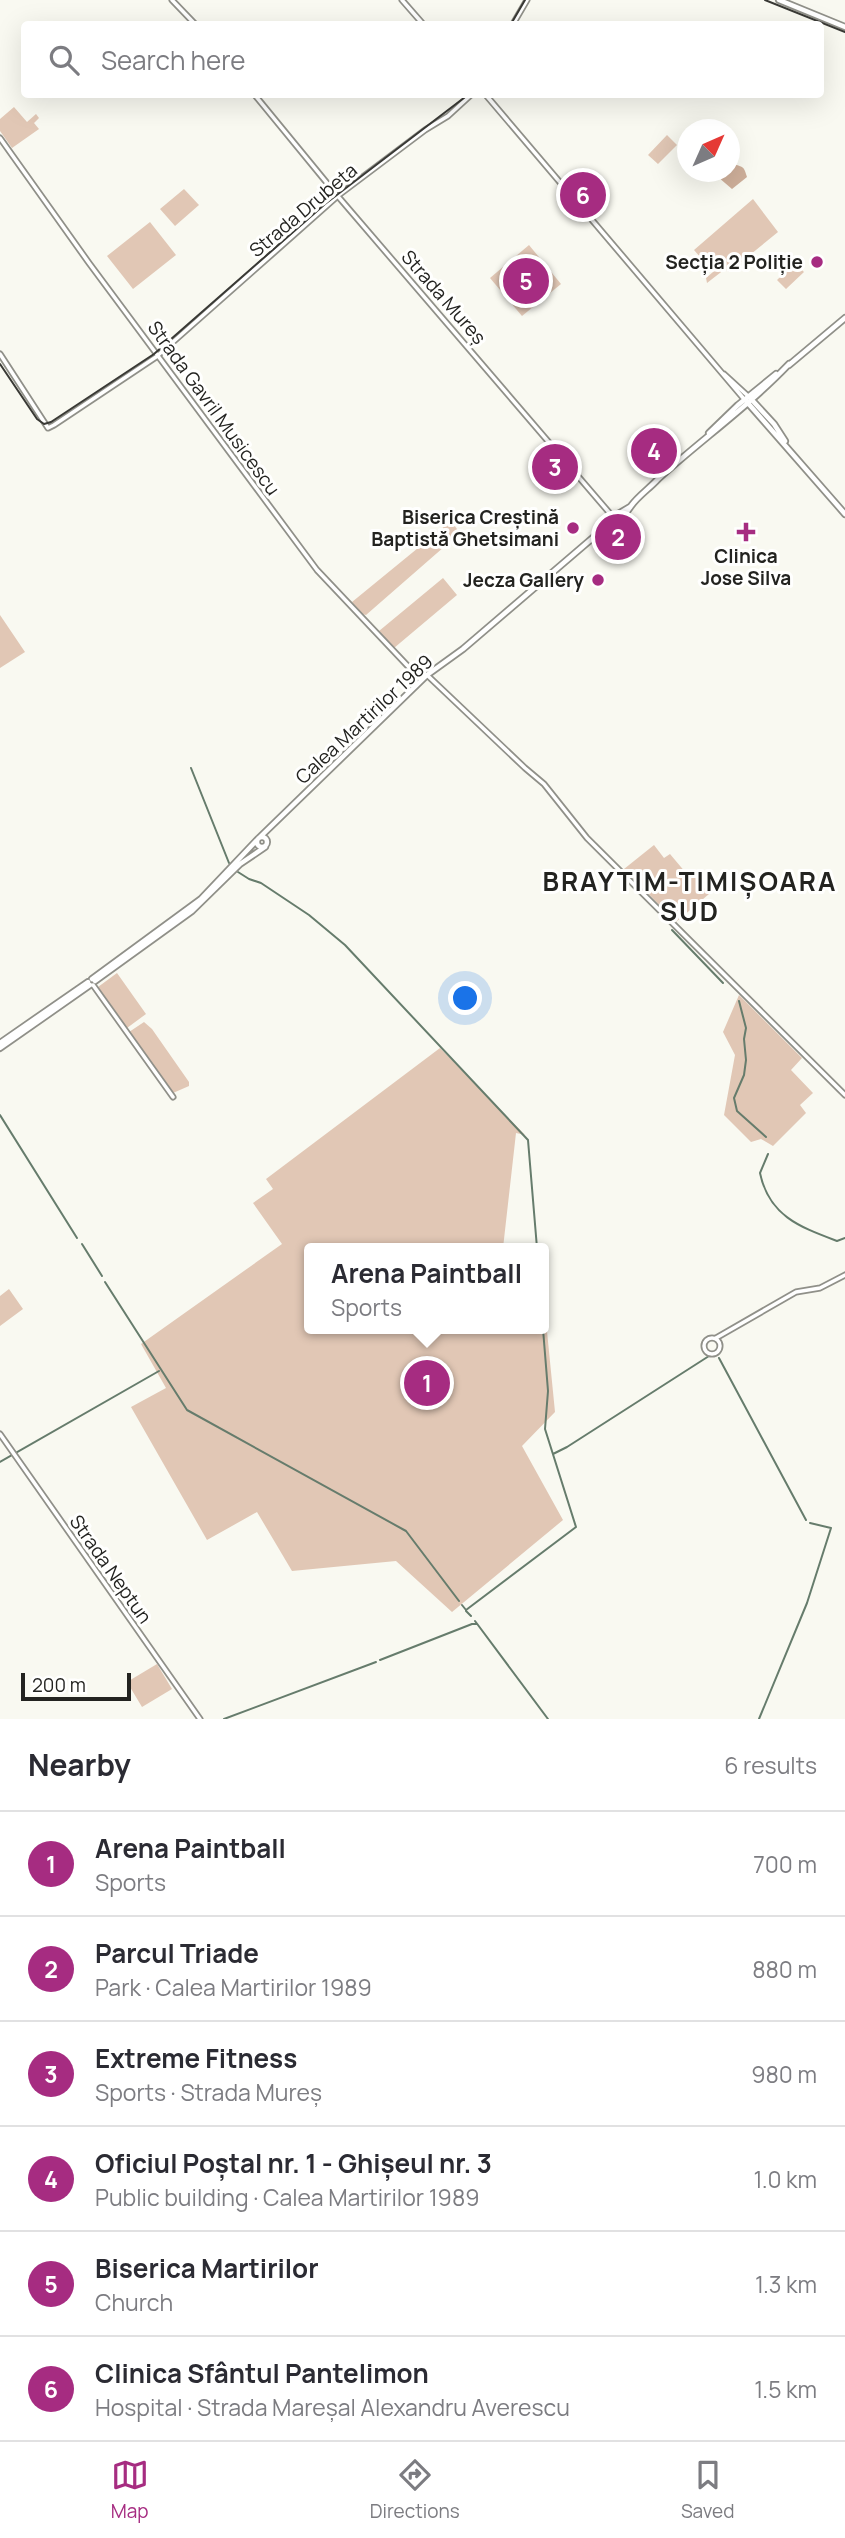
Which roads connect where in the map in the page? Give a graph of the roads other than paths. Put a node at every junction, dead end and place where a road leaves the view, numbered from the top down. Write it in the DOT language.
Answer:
graph roads {
  1 [pos="172,0"];
  2 [pos="402,0"];
  3 [pos="527,0"];
  4 [pos="779,0"];
  5 [pos="192,21"];
  6 [pos="420,21"];
  7 [pos="515,21"];
  8 [pos="845,27"];
  9 [pos="257,98"];
  10 [pos="468,98"];
  11 [pos="488,98"];
  12 [pos="0,138"];
  13 [pos="338,196"];
  14 [pos="845,318"];
  15 [pos="0,354"];
  16 [pos="157,355"];
  17 [pos="748,400"];
  18 [pos="630,507"];
  19 [pos="845,514"];
  20 [pos="613,517"];
  21 [pos="602,530"];
  22 [pos="427,675"];
  23 [pos="421,680"];
  24 [pos="276,823"];
  25 [pos="259,838"];
  26 [pos="266,845"];
  27 [pos="229,873"];
  28 [pos="91,982"];
  29 [pos="0,1046"];
  30 [pos="845,1095"];
  31 [pos="173,1097"];
  32 [pos="845,1275"];
  33 [pos="716,1338"];
  34 [pos="0,1434"];
  35 [pos="200,1719"];
  1 -- 5 [label="street"];
  2 -- 6 [label="street"];
  3 -- 7 [label="street"];
  4 -- 8 [label="main road"];
  9 -- 13 [label="street, Strada Mureș"];
  10 -- 13 [label="street, Strada Drubeta"];
  11 -- 17 [label="street"];
  12 -- 16 [label="street, Strada Gavril Musicescu"];
  13 -- 16 [label="street, Strada Drubeta"];
  13 -- 20 [label="street, Strada Mureș"];
  14 -- 17 [label="main road, Calea Martirilor 1989"];
  15 -- 16 [label="street, Strada Drubeta"];
  16 -- 23 [label="street, Strada Gavril Musicescu"];
  17 -- 18 [label="main road, Calea Martirilor 1989"];
  17 -- 19 [label="main road"];
  18 -- 20 [label="main road, Calea Martirilor 1989"];
  18 -- 21 [label="main road, Calea Martirilor 1989"];
  20 -- 21 [label="main road, Calea Martirilor 1989"];
  21 -- 22 [label="main road, Calea Martirilor 1989"];
  22 -- 23 [label="main road, Calea Martirilor 1989"];
  22 -- 30 [label="street"];
  23 -- 24 [label="main road, Calea Martirilor 1989"];
  24 -- 25 [label="main road, Calea Martirilor 1989"];
  24 -- 26 [label="main road, Calea Martirilor 1989"];
  25 -- 26 [label="main road"];
  25 -- 27 [label="main road, Calea Martirilor 1989"];
  26 -- 27 [label="main road, Calea Martirilor 1989"];
  27 -- 28 [label="main road"];
  28 -- 29 [label="main road"];
  28 -- 31 [label="street"];
  32 -- 33 [label="street"];
  33 -- 33 [label="street"];
  34 -- 35 [label="street, Strada Neptun"];
}
